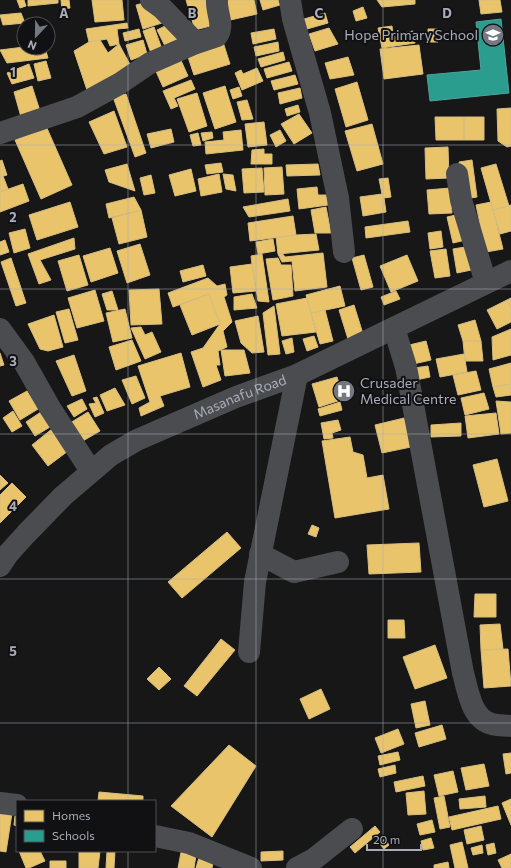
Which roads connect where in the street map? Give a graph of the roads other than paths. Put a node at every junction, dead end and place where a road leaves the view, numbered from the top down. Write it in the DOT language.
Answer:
graph roads {
  1 [pos="151,0"];
  2 [pos="217,0"];
  3 [pos="290,0"];
  4 [pos="196,43"];
  5 [pos="0,132"];
  6 [pos="457,174"];
  7 [pos="344,252"];
  8 [pos="511,271"];
  9 [pos="486,283"];
  10 [pos="0,328"];
  11 [pos="394,328"];
  12 [pos="297,375"];
  13 [pos="91,471"];
  14 [pos="260,554"];
  15 [pos="2,559"];
  16 [pos="338,562"];
  17 [pos="250,652"];
  18 [pos="511,726"];
  19 [pos="0,803"];
  20 [pos="16,805"];
  21 [pos="352,829"];
  22 [pos="156,836"];
  23 [pos="251,868"];
  24 [pos="297,868"];
  1 -- 4 [label="street"];
  2 -- 4 [label="street"];
  3 -- 7 [label="street"];
  4 -- 5 [label="street"];
  6 -- 9 [label="street"];
  8 -- 9 [label="street, Masanafu Road"];
  9 -- 11 [label="street, Masanafu Road"];
  10 -- 13 [label="street"];
  11 -- 12 [label="street, Masanafu Road"];
  11 -- 18 [label="street"];
  12 -- 13 [label="street, Masanafu Road"];
  12 -- 14 [label="street"];
  13 -- 15 [label="street, Masanafu Road"];
  14 -- 16 [label="street"];
  14 -- 17 [label="street"];
  19 -- 20 [label="street"];
  21 -- 24 [label="street"];
  22 -- 23 [label="street"];
}
